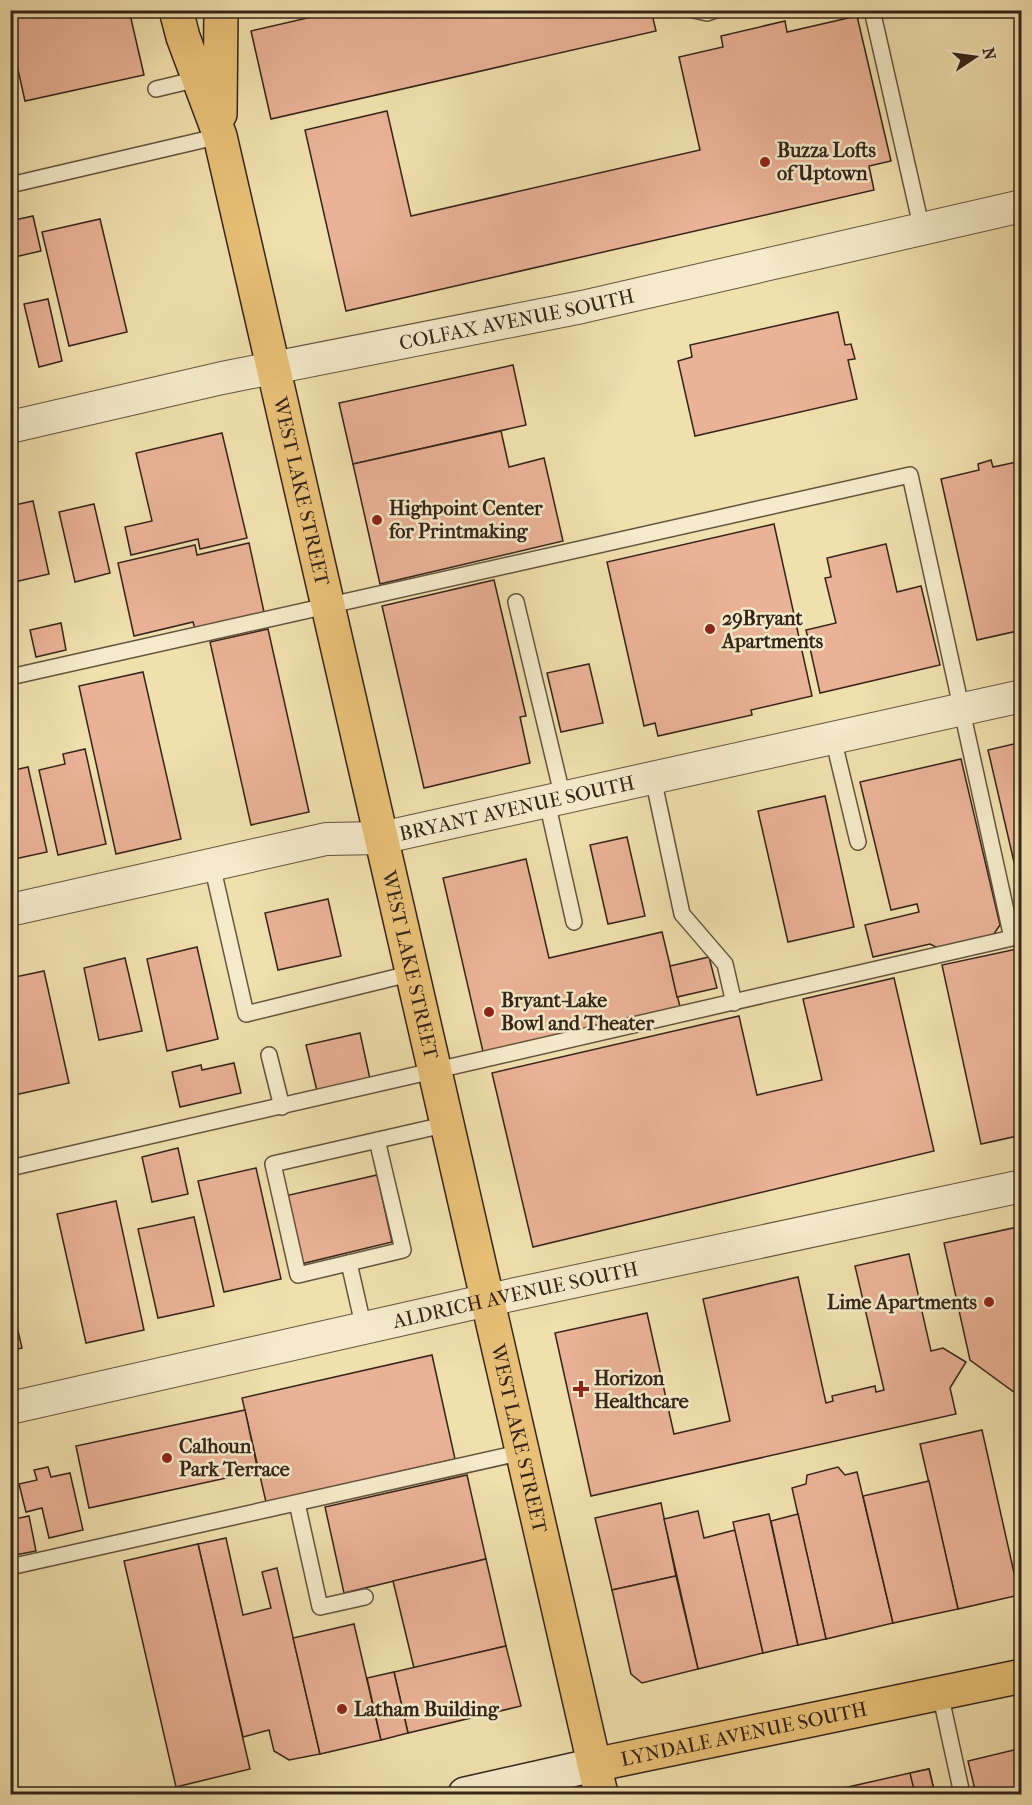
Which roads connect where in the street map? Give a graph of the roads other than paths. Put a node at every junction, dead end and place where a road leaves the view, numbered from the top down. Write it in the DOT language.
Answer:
graph roads {
  1 [pos="176,10"];
  2 [pos="221,10"];
  3 [pos="694,10"];
  4 [pos="716,10"];
  5 [pos="872,10"];
  6 [pos="198,79"];
  7 [pos="156,89"];
  8 [pos="220,136"];
  9 [pos="10,185"];
  10 [pos="1022,206"];
  11 [pos="922,230"];
  12 [pos="275,367"];
  13 [pos="10,427"];
  14 [pos="516,603"];
  15 [pos="328,605"];
  16 [pos="10,677"];
  17 [pos="1022,696"];
  18 [pos="961,710"];
  19 [pos="834,738"];
  20 [pos="652,778"];
  21 [pos="555,800"];
  22 [pos="381,838"];
  23 [pos="858,842"];
  24 [pos="212,865"];
  25 [pos="10,910"];
  26 [pos="574,922"];
  27 [pos="413,974"];
  28 [pos="734,1003"];
  29 [pos="269,1055"];
  30 [pos="436,1071"];
  31 [pos="282,1107"];
  32 [pos="448,1124"];
  33 [pos="377,1140"];
  34 [pos="10,1168"];
  35 [pos="1022,1186"];
  36 [pos="349,1263"];
  37 [pos="488,1300"];
  38 [pos="364,1329"];
  39 [pos="10,1408"];
  40 [pos="523,1452"];
  41 [pos="297,1503"];
  42 [pos="10,1566"];
  43 [pos="365,1597"];
  44 [pos="1022,1676"];
  45 [pos="940,1693"];
  46 [pos="597,1780"];
  47 [pos="465,1794"];
  48 [pos="962,1794"];
  1 -- 6 [label="main road, WEST LAKE STREET"];
  2 -- 8 [label="main road, WEST LAKE STREET"];
  3 -- 4 [label="lane"];
  5 -- 11 [label="lane"];
  6 -- 7 [label="lane"];
  6 -- 8 [label="main road, WEST LAKE STREET"];
  8 -- 9 [label="lane"];
  8 -- 12 [label="main road, WEST LAKE STREET"];
  10 -- 11 [label="street, COLFAX AVENUE SOUTH"];
  11 -- 12 [label="street, COLFAX AVENUE SOUTH"];
  12 -- 13 [label="street, COLFAX AVENUE SOUTH"];
  12 -- 15 [label="main road, WEST LAKE STREET"];
  14 -- 21 [label="lane"];
  15 -- 16 [label="lane"];
  15 -- 18 [label="lane"];
  15 -- 22 [label="main road, WEST LAKE STREET"];
  17 -- 18 [label="street, BRYANT AVENUE SOUTH"];
  18 -- 19 [label="street, BRYANT AVENUE SOUTH"];
  18 -- 28 [label="lane"];
  19 -- 20 [label="street, BRYANT AVENUE SOUTH"];
  19 -- 23 [label="lane"];
  20 -- 21 [label="street, BRYANT AVENUE SOUTH"];
  20 -- 28 [label="lane"];
  21 -- 22 [label="street, BRYANT AVENUE SOUTH"];
  21 -- 26 [label="lane"];
  22 -- 24 [label="street, BRYANT AVENUE SOUTH"];
  22 -- 27 [label="main road, WEST LAKE STREET"];
  24 -- 25 [label="street, BRYANT AVENUE SOUTH"];
  24 -- 27 [label="lane"];
  27 -- 30 [label="main road, WEST LAKE STREET"];
  28 -- 30 [label="lane"];
  29 -- 31 [label="lane"];
  30 -- 31 [label="lane"];
  30 -- 32 [label="main road, WEST LAKE STREET"];
  31 -- 34 [label="lane"];
  32 -- 33 [label="lane"];
  32 -- 37 [label="main road, WEST LAKE STREET"];
  33 -- 36 [label="lane"];
  33 -- 36 [label="lane"];
  35 -- 37 [label="street, ALDRICH AVENUE SOUTH"];
  36 -- 38 [label="lane"];
  37 -- 38 [label="street, ALDRICH AVENUE SOUTH"];
  37 -- 40 [label="main road, WEST LAKE STREET"];
  38 -- 39 [label="street, ALDRICH AVENUE SOUTH"];
  40 -- 41 [label="lane"];
  40 -- 46 [label="main road, WEST LAKE STREET"];
  41 -- 42 [label="lane"];
  41 -- 43 [label="lane"];
  44 -- 45 [label="main road, LYNDALE AVENUE SOUTH"];
  45 -- 46 [label="main road, LYNDALE AVENUE SOUTH"];
  45 -- 48 [label="lane"];
  46 -- 47 [label="main road, LYNDALE AVENUE SOUTH"];
}
